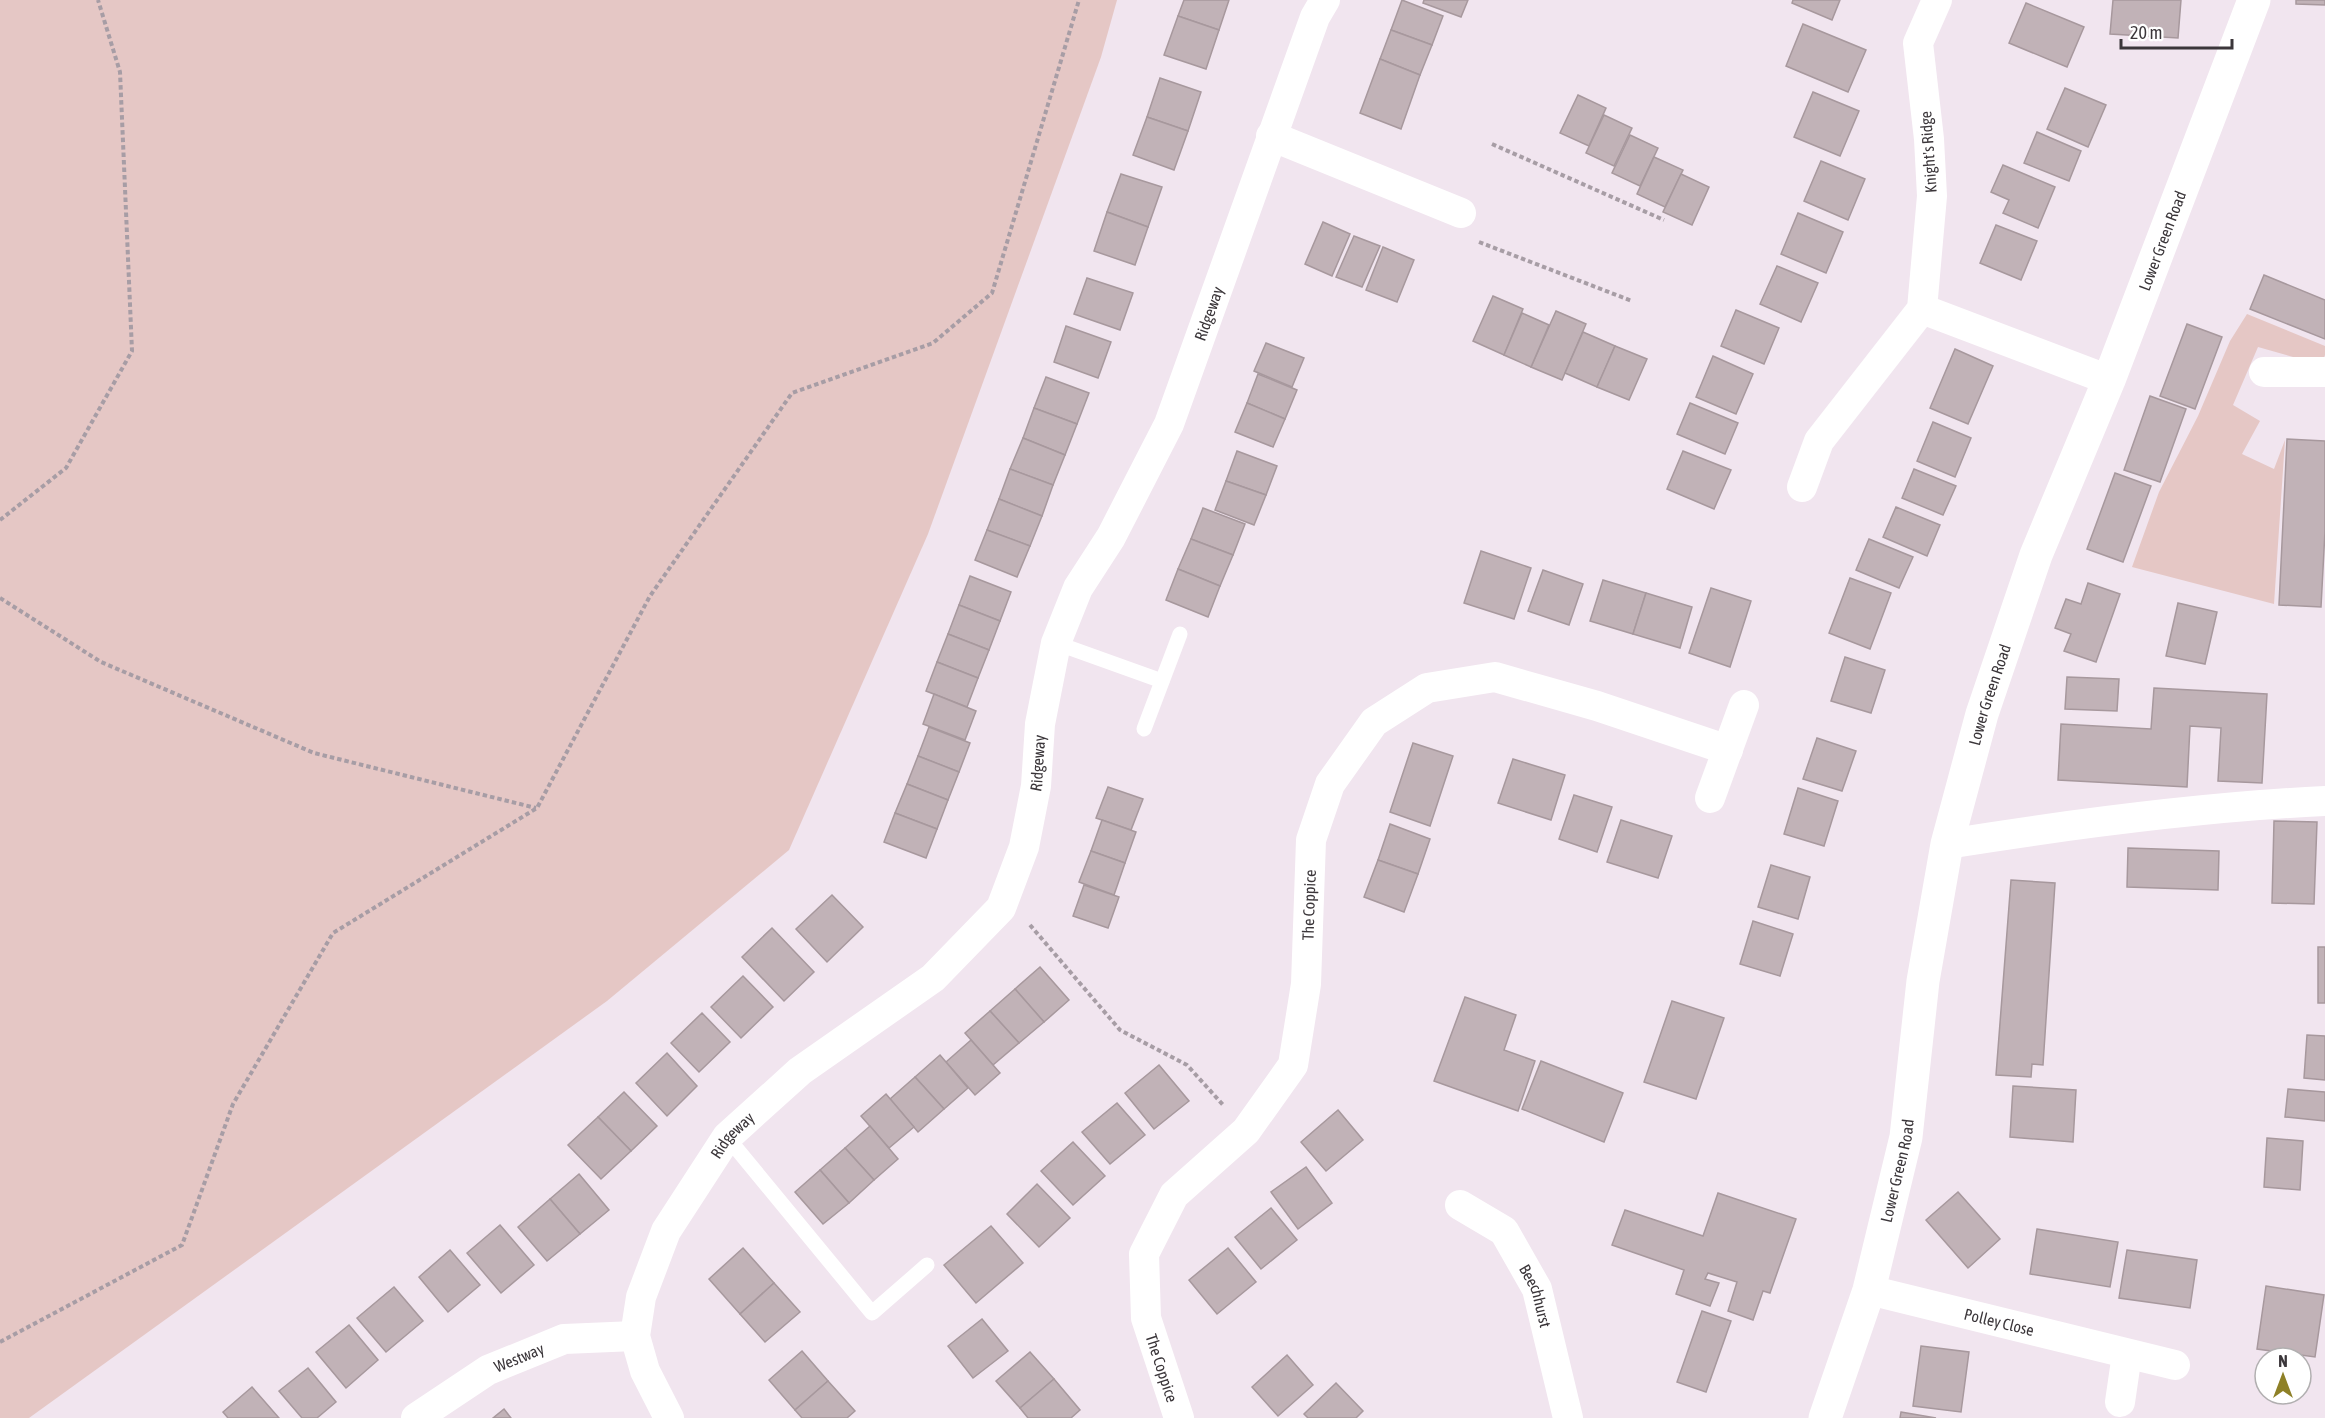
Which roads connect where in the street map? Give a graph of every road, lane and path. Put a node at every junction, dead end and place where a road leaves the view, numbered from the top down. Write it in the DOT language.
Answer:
graph roads {
  1 [pos="98,0"];
  2 [pos="1079,0"];
  3 [pos="1325,0"];
  4 [pos="1937,0"];
  5 [pos="2254,0"];
  6 [pos="1271,136"];
  7 [pos="1492,144"];
  8 [pos="1461,213"];
  9 [pos="1664,220"];
  10 [pos="1632,301"];
  11 [pos="1922,309"];
  12 [pos="2264,372"];
  13 [pos="2325,372"];
  14 [pos="2109,380"];
  15 [pos="1802,487"];
  16 [pos="0,520"];
  17 [pos="0,598"];
  18 [pos="1180,634"];
  19 [pos="1056,643"];
  20 [pos="1162,681"];
  21 [pos="1744,705"];
  22 [pos="1144,729"];
  23 [pos="1728,750"];
  24 [pos="1710,798"];
  25 [pos="2325,801"];
  26 [pos="537,808"];
  27 [pos="1947,844"];
  28 [pos="1001,908"];
  29 [pos="1246,1131"];
  30 [pos="727,1137"];
  31 [pos="1460,1205"];
  32 [pos="927,1265"];
  33 [pos="1869,1290"];
  34 [pos="635,1336"];
  35 [pos="0,1342"];
  36 [pos="2127,1354"];
  37 [pos="2175,1365"];
  38 [pos="2120,1402"];
  39 [pos="416,1418"];
  40 [pos="669,1418"];
  41 [pos="1179,1418"];
  42 [pos="1568,1418"];
  43 [pos="1825,1418"];
  1 -- 16 [label="path"];
  2 -- 26 [label="path"];
  3 -- 6 [label="street, Ridgeway"];
  4 -- 11 [label="street, Knight's Ridge"];
  5 -- 14 [label="street, Lower Green Road"];
  6 -- 8 [label="street"];
  6 -- 19 [label="street, Ridgeway"];
  7 -- 9 [label="path"];
  8 -- 10 [label="path"];
  11 -- 14 [label="street"];
  11 -- 15 [label="street"];
  12 -- 13 [label="street"];
  14 -- 27 [label="street, Lower Green Road"];
  17 -- 26 [label="path"];
  18 -- 20 [label="lane"];
  19 -- 20 [label="lane"];
  19 -- 28 [label="street, Ridgeway"];
  20 -- 22 [label="lane"];
  21 -- 23 [label="street"];
  23 -- 24 [label="street"];
  23 -- 29 [label="street, The Coppice"];
  25 -- 27 [label="street"];
  26 -- 35 [label="path"];
  27 -- 33 [label="street, Lower Green Road"];
  28 -- 29 [label="path"];
  28 -- 30 [label="street, Ridgeway"];
  29 -- 41 [label="street, The Coppice"];
  30 -- 32 [label="lane"];
  30 -- 34 [label="street, Ridgeway"];
  31 -- 42 [label="street, Beechhurst"];
  33 -- 36 [label="street, Polley Close"];
  33 -- 43 [label="street, Lower Green Road"];
  34 -- 39 [label="street, Westway"];
  34 -- 40 [label="street, Ridgeway"];
  36 -- 37 [label="street, Polley Close"];
  36 -- 38 [label="street"];
}
